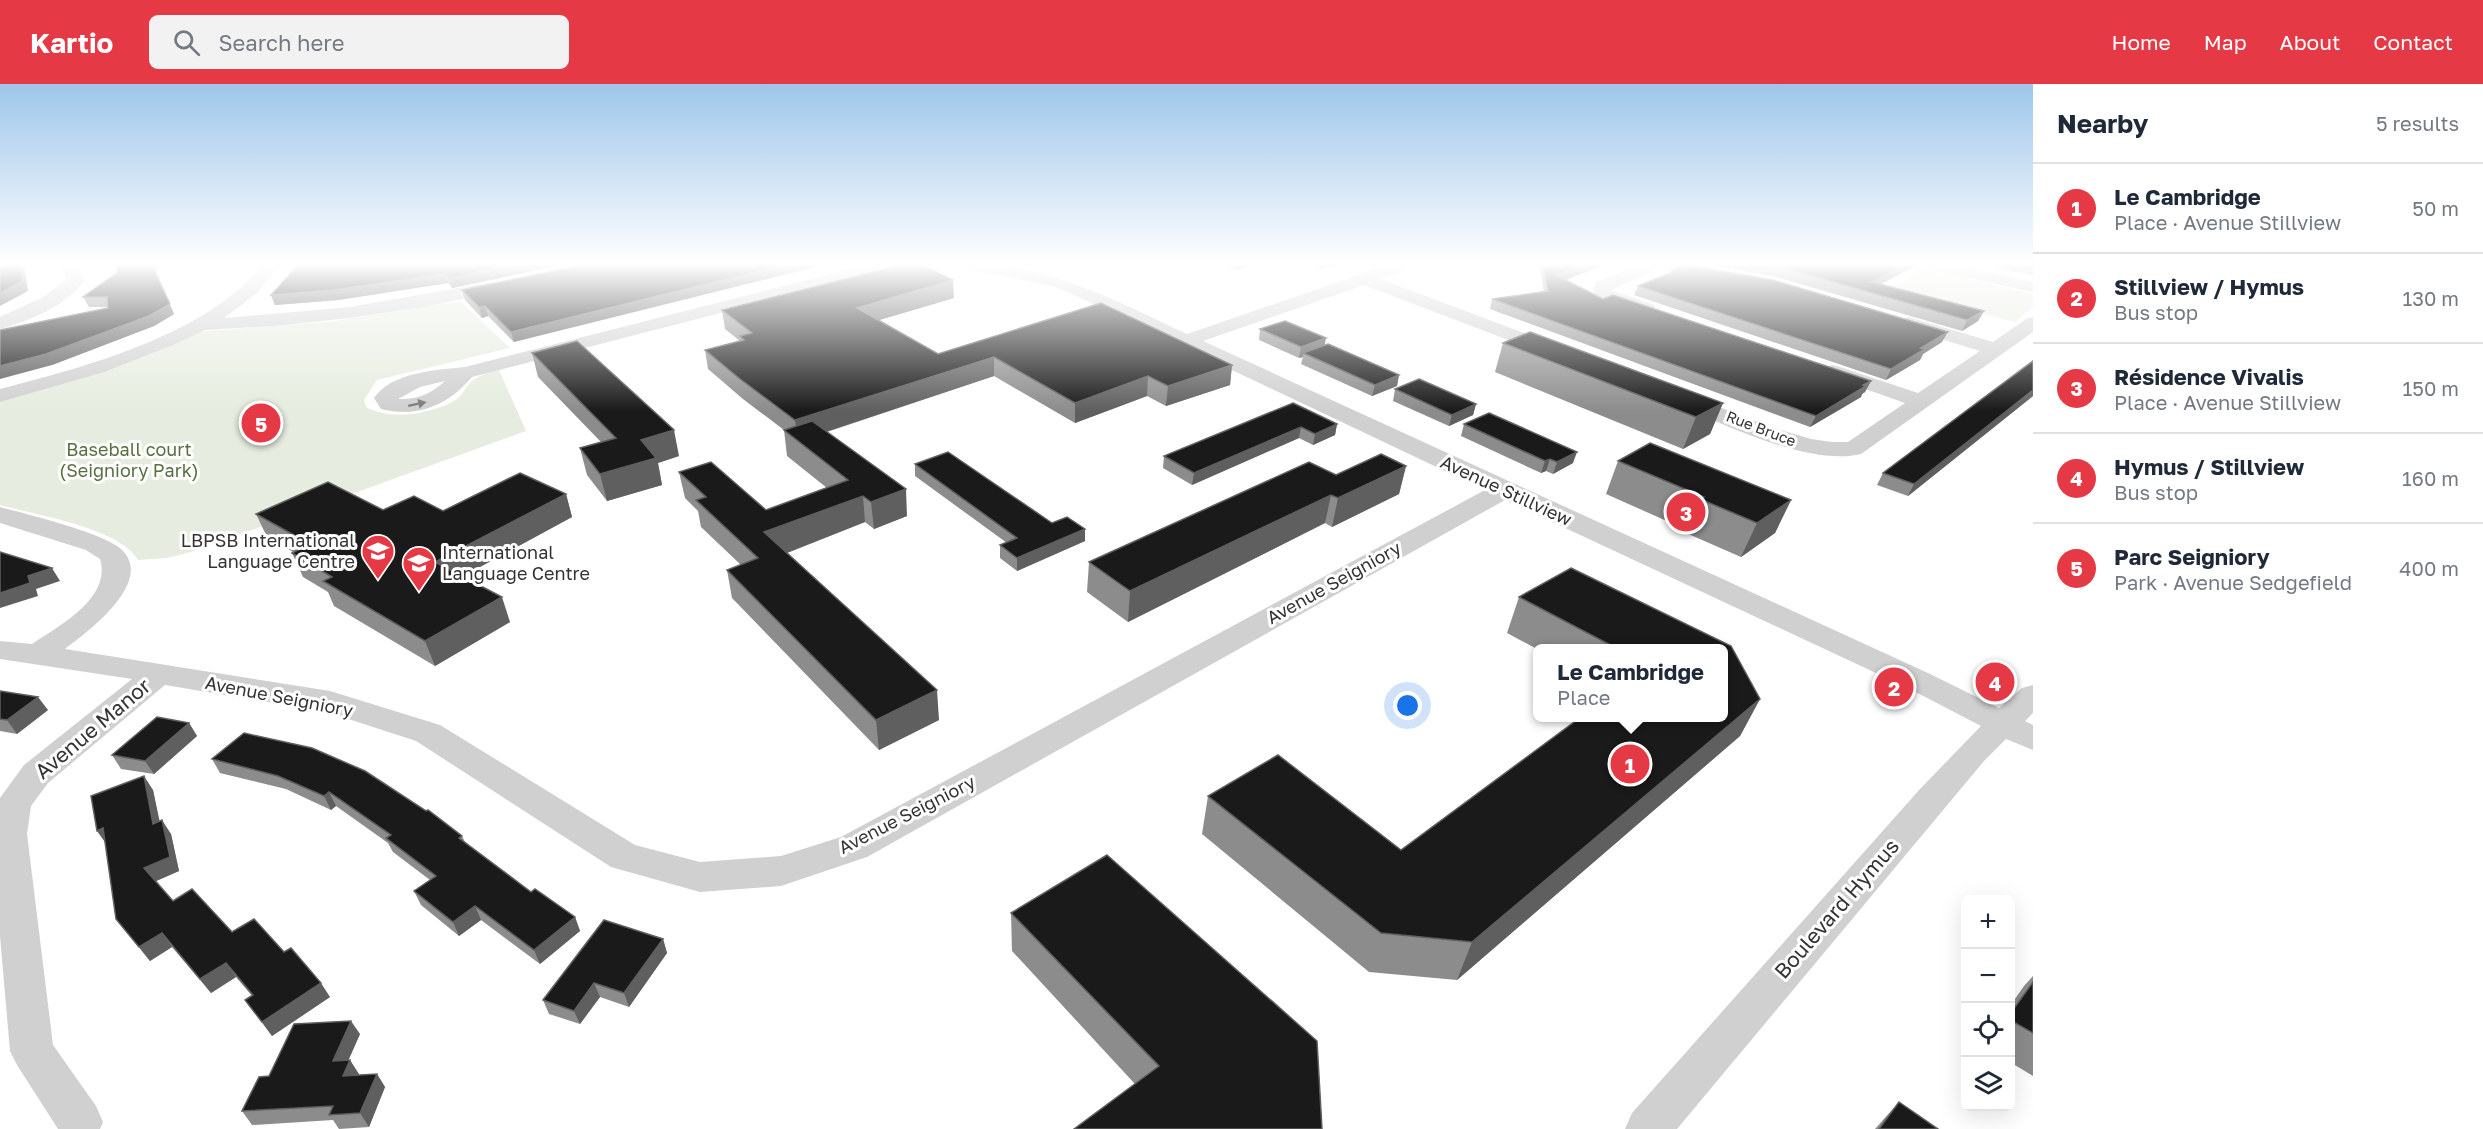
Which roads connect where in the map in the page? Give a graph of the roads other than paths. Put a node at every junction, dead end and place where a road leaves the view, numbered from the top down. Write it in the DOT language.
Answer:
graph roads {
  1 [pos="25,314"];
  2 [pos="213,314"];
  3 [pos="348,314"];
  4 [pos="695,314"];
  5 [pos="1129,314"];
  6 [pos="1264,314"];
  7 [pos="1456,314"];
  8 [pos="1659,314"];
  9 [pos="1666,316"];
  10 [pos="1896,319"];
  11 [pos="0,323"];
  12 [pos="2033,323"];
  13 [pos="198,324"];
  14 [pos="1188,340"];
  15 [pos="1996,349"];
  16 [pos="1567,356"];
  17 [pos="1812,364"];
  18 [pos="465,373"];
  19 [pos="1666,393"];
  20 [pos="0,396"];
  21 [pos="1923,402"];
  22 [pos="1504,490"];
  23 [pos="0,515"];
  24 [pos="0,650"];
  25 [pos="38,654"];
  26 [pos="157,675"];
  27 [pos="2033,695"];
  28 [pos="2003,724"];
  29 [pos="2033,739"];
  30 [pos="80,1122"];
  31 [pos="1648,1129"];
  1 -- 11 [label="street"];
  2 -- 13 [label="street"];
  3 -- 13 [label="street"];
  4 -- 18 [label="street"];
  5 -- 14 [label="street, Avenue Stillview"];
  6 -- 14 [label="street"];
  7 -- 16 [label="street"];
  8 -- 9 [label="street"];
  10 -- 15 [label="street"];
  12 -- 15 [label="street, Rue Bruce"];
  13 -- 20 [label="street"];
  14 -- 22 [label="street, Avenue Stillview"];
  15 -- 21 [label="street, Rue Bruce"];
  17 -- 21 [label="street"];
  19 -- 21 [label="street, Rue Bruce"];
  22 -- 26 [label="street, Avenue Seigniory"];
  22 -- 28 [label="street, Avenue Stillview"];
  23 -- 25 [label="street"];
  24 -- 25 [label="street, Avenue Seigniory"];
  25 -- 26 [label="street, Avenue Seigniory"];
  26 -- 30 [label="street, Avenue Manor"];
  27 -- 28 [label="street, Boulevard Hymus"];
  28 -- 29 [label="street, Avenue Stillview"];
  28 -- 31 [label="street, Boulevard Hymus"];
}
